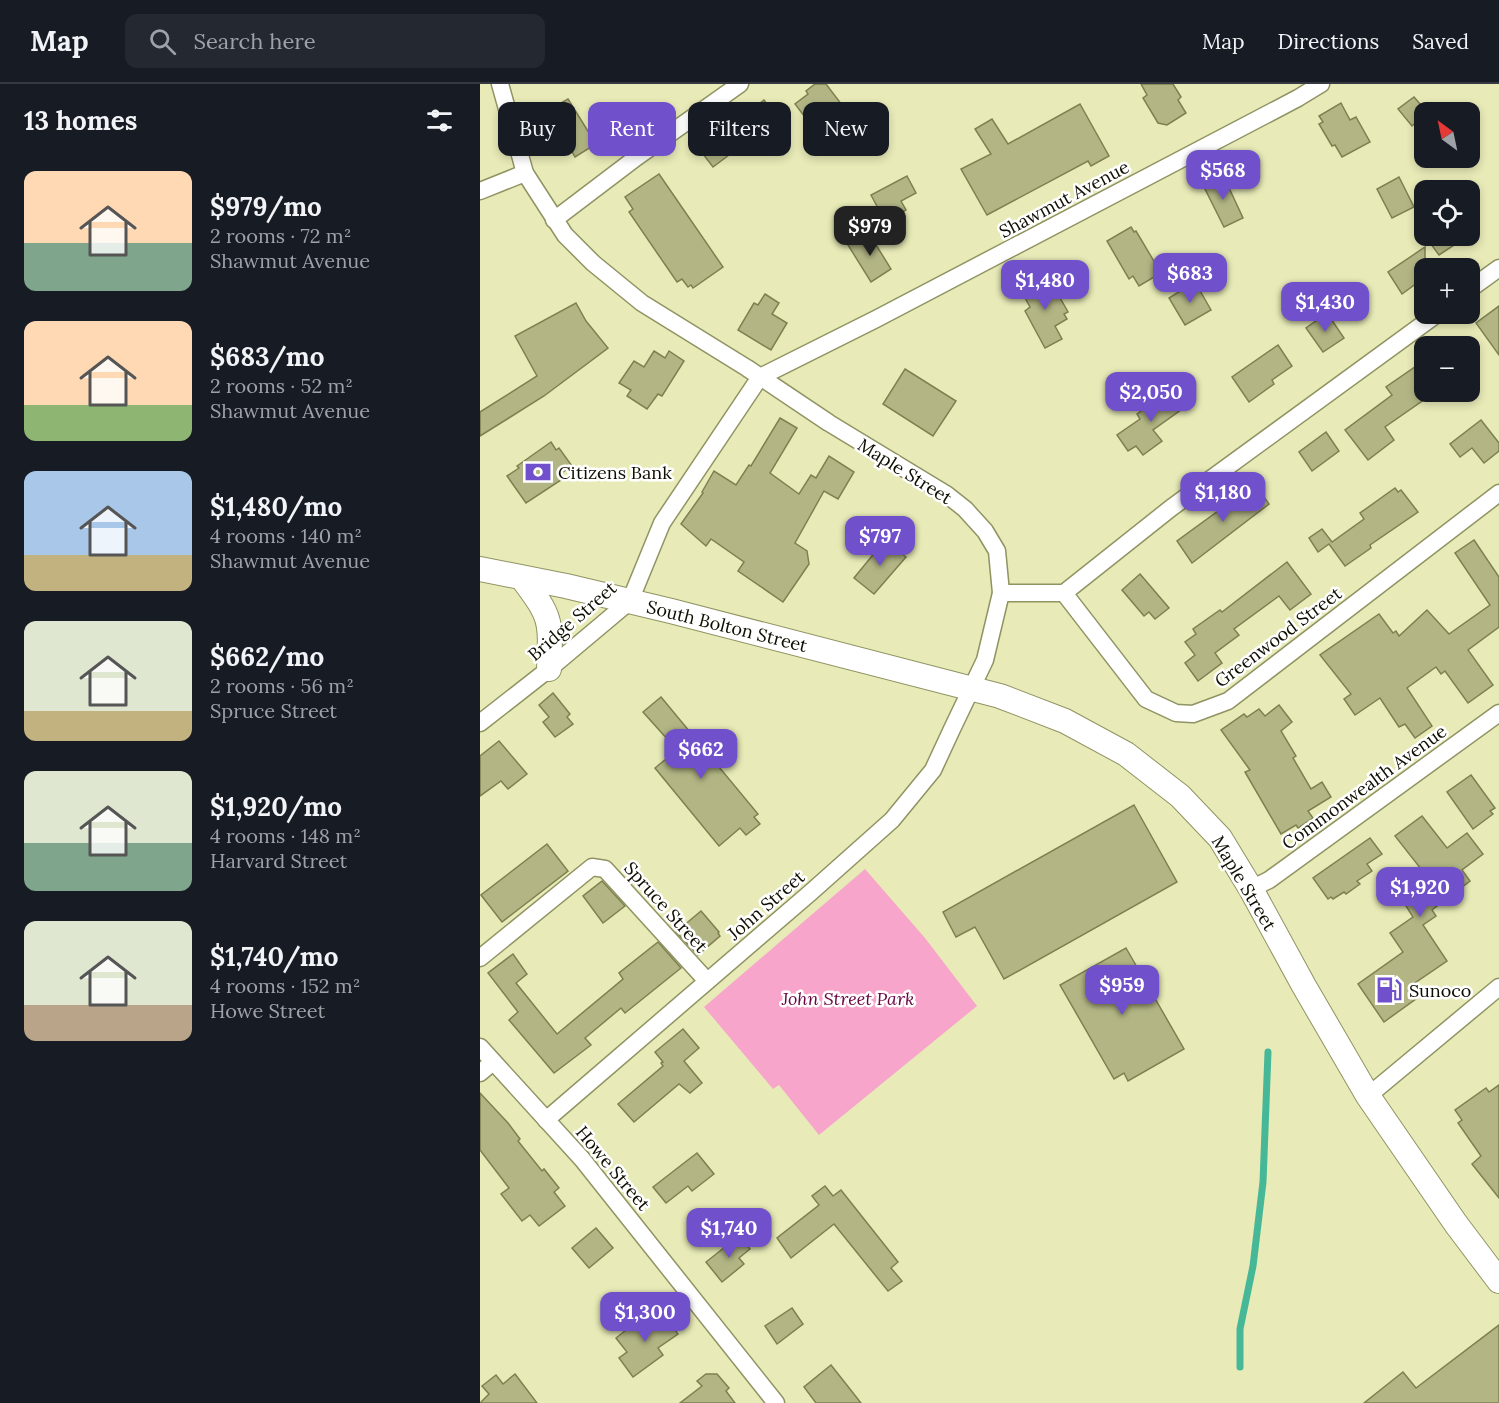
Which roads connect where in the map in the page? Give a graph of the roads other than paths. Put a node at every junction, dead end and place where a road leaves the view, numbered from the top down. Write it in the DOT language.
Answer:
graph roads {
  1 [pos="500,84"];
  2 [pos="740,84"];
  3 [pos="1321,84"];
  4 [pos="525,173"];
  5 [pos="480,191"];
  6 [pos="554,220"];
  7 [pos="1499,268"];
  8 [pos="1480,282"];
  9 [pos="1423,324"];
  10 [pos="760,377"];
  11 [pos="1499,493"];
  12 [pos="480,569"];
  13 [pos="522,578"];
  14 [pos="1001,593"];
  15 [pos="1064,593"];
  16 [pos="630,601"];
  17 [pos="549,669"];
  18 [pos="972,688"];
  19 [pos="1499,712"];
  20 [pos="480,723"];
  21 [pos="1251,890"];
  22 [pos="480,958"];
  23 [pos="708,981"];
  24 [pos="1499,987"];
  25 [pos="480,1047"];
  26 [pos="493,1062"];
  27 [pos="480,1073"];
  28 [pos="1368,1096"];
  29 [pos="546,1120"];
  30 [pos="1499,1281"];
  31 [pos="776,1403"];
  1 -- 4 [label="street, Maple Street"];
  2 -- 6 [label="street"];
  3 -- 10 [label="street, Shawmut Avenue"];
  4 -- 5 [label="street"];
  4 -- 6 [label="street, Maple Street"];
  6 -- 10 [label="street, Maple Street"];
  7 -- 8 [label="street"];
  9 -- 15 [label="street"];
  10 -- 14 [label="street, Maple Street"];
  10 -- 16 [label="street, Bridge Street"];
  11 -- 15 [label="street, Greenwood Street"];
  12 -- 13 [label="main road, South Bolton Street"];
  13 -- 16 [label="main road, South Bolton Street"];
  13 -- 17 [label="main road"];
  14 -- 15 [label="street"];
  14 -- 18 [label="street, Maple Street"];
  16 -- 17 [label="street, Bridge Street"];
  16 -- 18 [label="main road, South Bolton Street"];
  17 -- 20 [label="street, Bridge Street"];
  18 -- 21 [label="main road, Maple Street"];
  18 -- 23 [label="street, John Street"];
  19 -- 21 [label="street, Commonwealth Avenue"];
  21 -- 28 [label="main road, Maple Street"];
  22 -- 23 [label="street, Spruce Street"];
  23 -- 29 [label="street, John Street"];
  24 -- 28 [label="street"];
  25 -- 26 [label="street, Howe Street"];
  26 -- 27 [label="street"];
  26 -- 29 [label="street, Howe Street"];
  28 -- 30 [label="main road, Maple Street"];
  29 -- 31 [label="street, Howe Street"];
}
